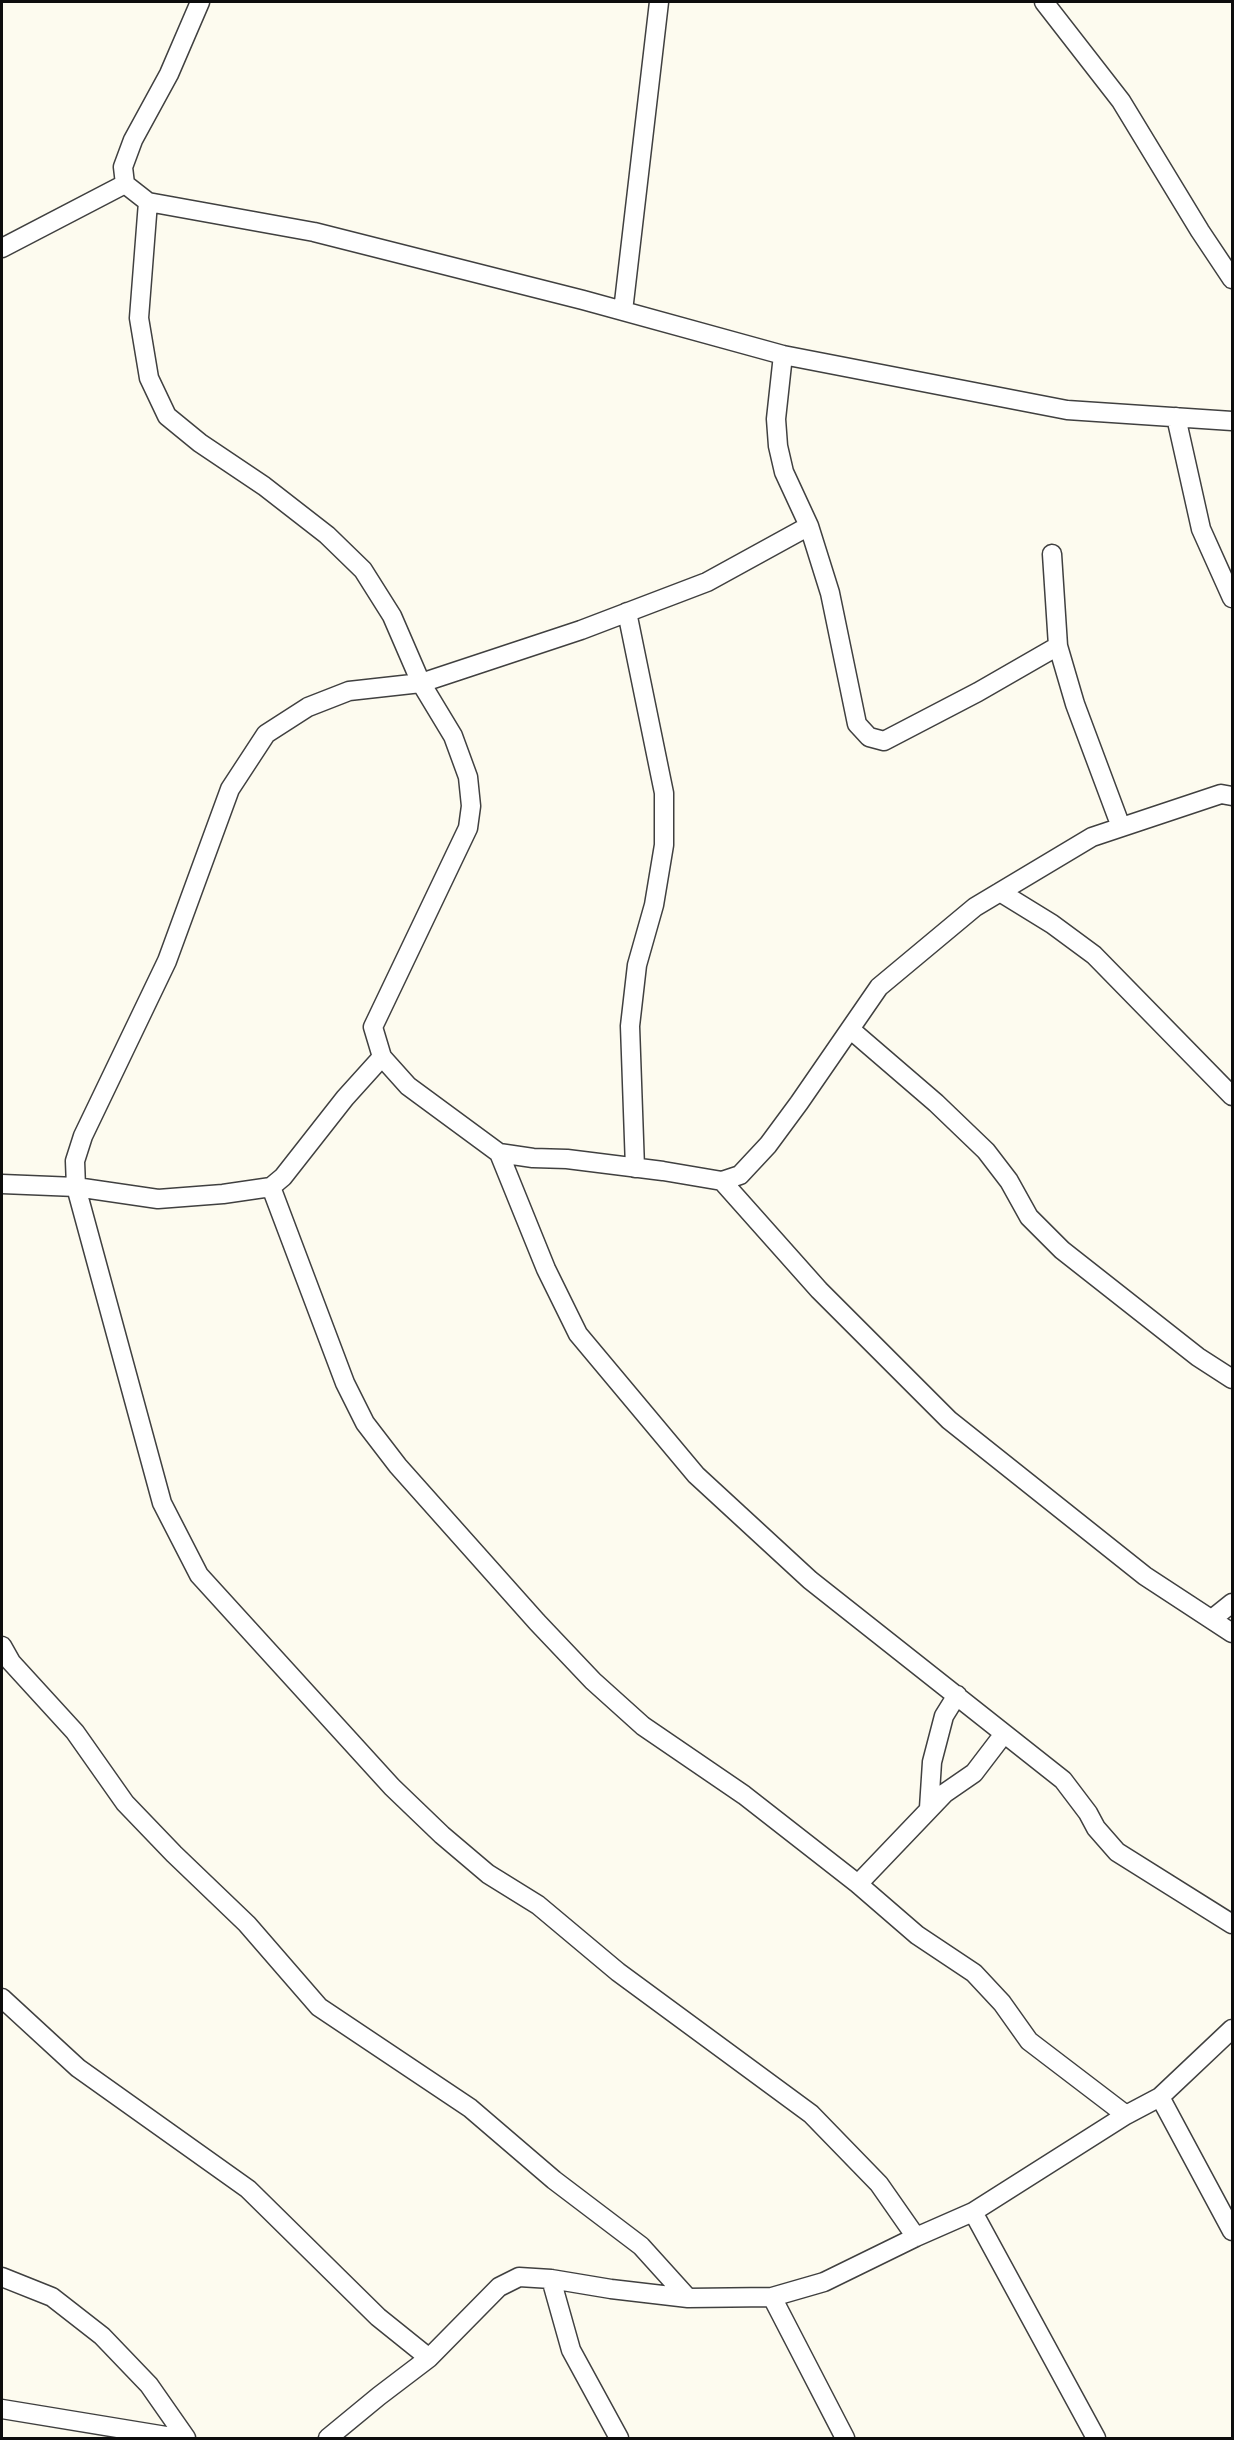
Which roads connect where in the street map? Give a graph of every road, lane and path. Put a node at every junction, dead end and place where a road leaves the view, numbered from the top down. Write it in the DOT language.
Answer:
graph roads {
  1 [pos="200,2"];
  2 [pos="659,2"];
  3 [pos="1044,2"];
  4 [pos="125,184"];
  5 [pos="148,202"];
  6 [pos="2,248"];
  7 [pos="1233,279"];
  8 [pos="623,311"];
  9 [pos="783,355"];
  10 [pos="1176,417"];
  11 [pos="1233,420"];
  12 [pos="809,526"];
  13 [pos="1052,554"];
  14 [pos="1233,598"];
  15 [pos="627,612"];
  16 [pos="1058,646"];
  17 [pos="421,683"];
  18 [pos="1233,796"];
  19 [pos="1121,827"];
  20 [pos="1000,892"];
  21 [pos="850,1029"];
  22 [pos="382,1057"];
  23 [pos="1233,1096"];
  24 [pos="499,1153"];
  25 [pos="635,1168"];
  26 [pos="722,1181"];
  27 [pos="2,1184"];
  28 [pos="271,1186"];
  29 [pos="76,1187"];
  30 [pos="1233,1379"];
  31 [pos="1233,1603"];
  32 [pos="1212,1619"];
  33 [pos="1233,1633"];
  34 [pos="2,1646"];
  35 [pos="957,1695"];
  36 [pos="1003,1735"];
  37 [pos="929,1808"];
  38 [pos="858,1884"];
  39 [pos="1233,1924"];
  40 [pos="3,2006"];
  41 [pos="1233,2029"];
  42 [pos="1160,2097"];
  43 [pos="1126,2115"];
  44 [pos="973,2212"];
  45 [pos="1233,2231"];
  46 [pos="916,2237"];
  47 [pos="2,2277"];
  48 [pos="551,2279"];
  49 [pos="772,2297"];
  50 [pos="688,2298"];
  51 [pos="429,2358"];
  52 [pos="2,2409"];
  53 [pos="178,2439"];
  54 [pos="186,2439"];
  55 [pos="328,2439"];
  56 [pos="618,2439"];
  57 [pos="845,2439"];
  58 [pos="1096,2439"];
  1 -- 4 [label="street"];
  2 -- 8 [label="street"];
  3 -- 7 [label="street"];
  4 -- 5 [label="street"];
  4 -- 6 [label="street"];
  5 -- 8 [label="street"];
  5 -- 17 [label="street"];
  8 -- 9 [label="street"];
  9 -- 10 [label="street"];
  9 -- 12 [label="street"];
  10 -- 11 [label="street"];
  10 -- 14 [label="street"];
  12 -- 15 [label="street"];
  12 -- 16 [label="street"];
  13 -- 16 [label="street"];
  15 -- 17 [label="street"];
  15 -- 25 [label="street"];
  16 -- 19 [label="street"];
  17 -- 22 [label="street"];
  17 -- 29 [label="street"];
  18 -- 19 [label="street"];
  19 -- 20 [label="street"];
  20 -- 21 [label="street"];
  20 -- 23 [label="street"];
  21 -- 26 [label="street"];
  21 -- 30 [label="street"];
  22 -- 24 [label="street"];
  22 -- 28 [label="street"];
  24 -- 25 [label="street"];
  24 -- 35 [label="street"];
  25 -- 26 [label="street"];
  26 -- 32 [label="street"];
  27 -- 29 [label="street"];
  28 -- 29 [label="street"];
  28 -- 38 [label="street"];
  29 -- 46 [label="street"];
  31 -- 32 [label="street"];
  32 -- 33 [label="street"];
  34 -- 50 [label="street"];
  35 -- 36 [label="street"];
  35 -- 37 [label="street"];
  36 -- 37 [label="street"];
  36 -- 39 [label="street"];
  37 -- 38 [label="street"];
  38 -- 43 [label="street"];
  40 -- 51 [label="street"];
  41 -- 42 [label="street"];
  42 -- 43 [label="street"];
  42 -- 45 [label="street"];
  43 -- 44 [label="street"];
  44 -- 46 [label="street"];
  44 -- 58 [label="street"];
  46 -- 49 [label="street"];
  47 -- 54 [label="street"];
  48 -- 50 [label="street"];
  48 -- 51 [label="street"];
  48 -- 56 [label="street"];
  49 -- 50 [label="street"];
  49 -- 57 [label="street"];
  51 -- 55 [label="street"];
  52 -- 53 [label="street"];
}
